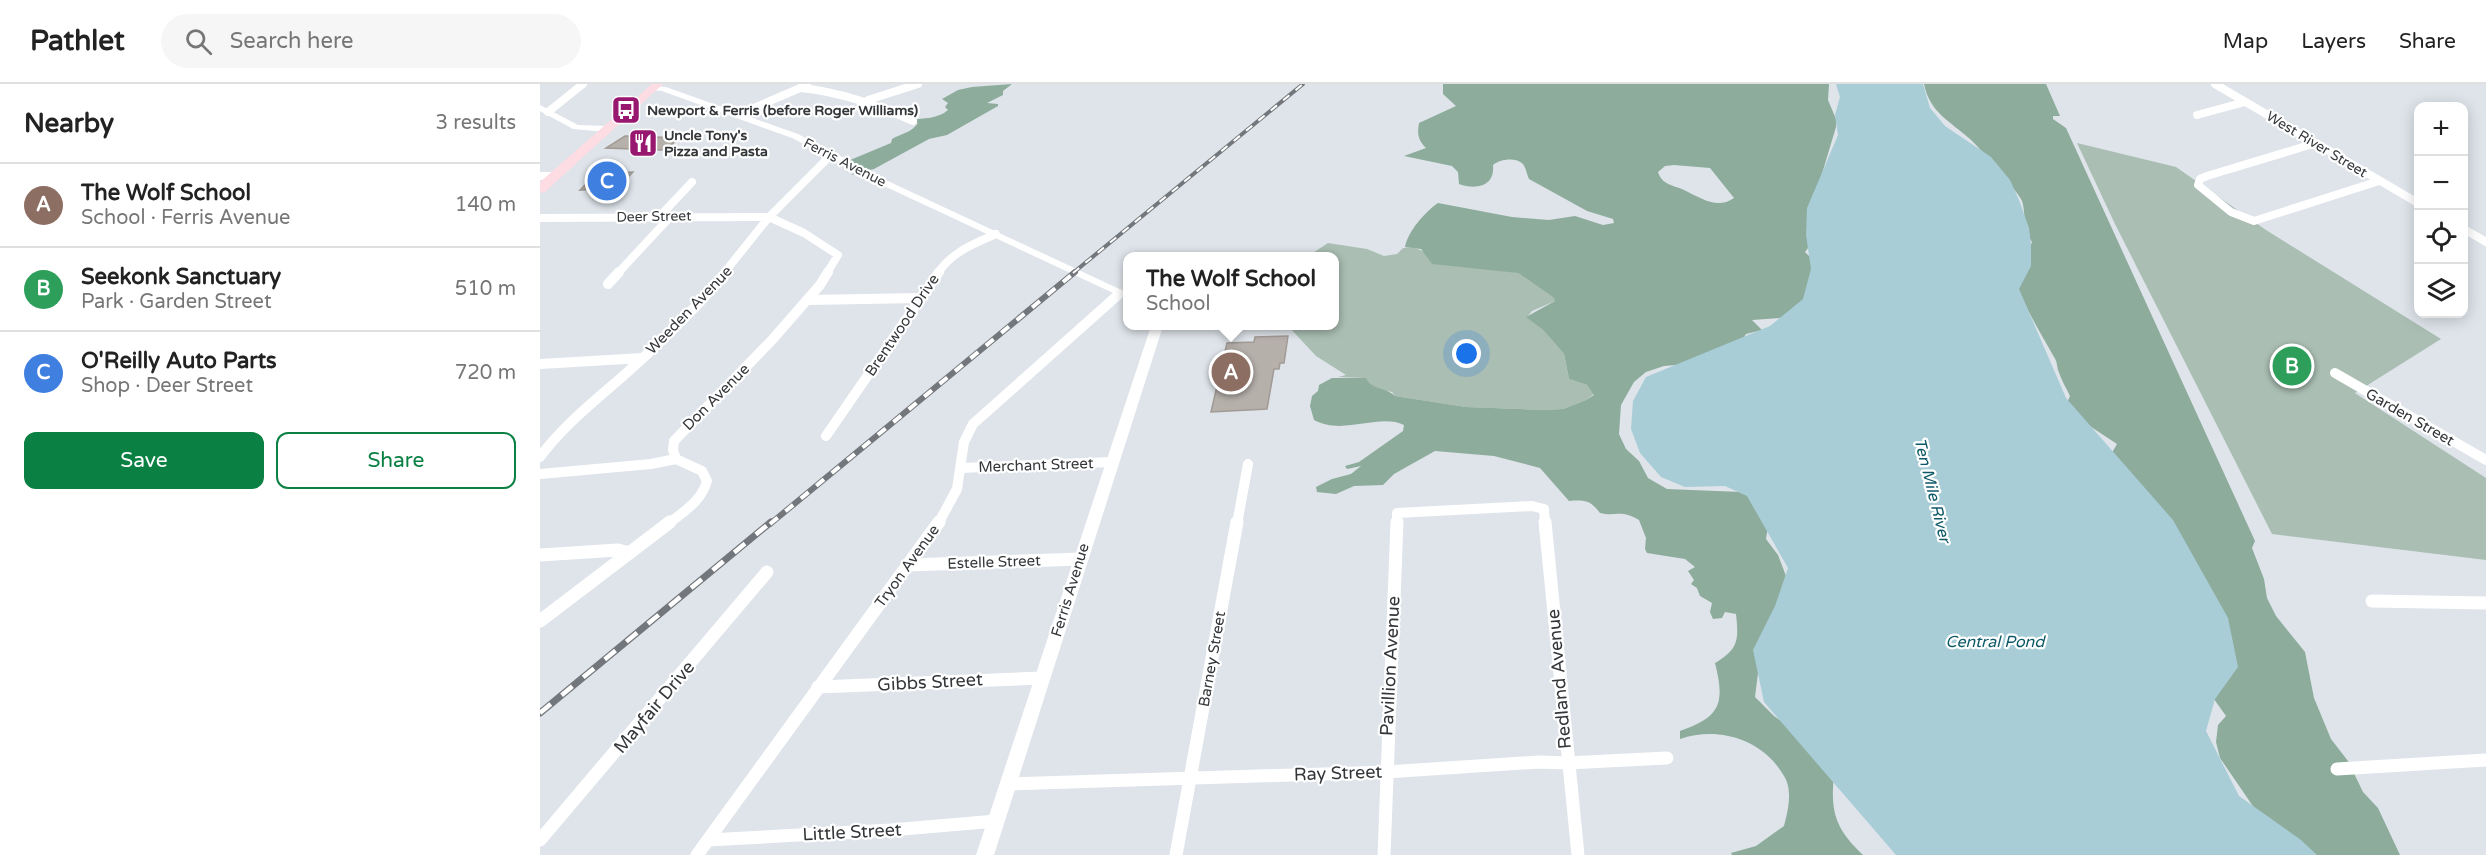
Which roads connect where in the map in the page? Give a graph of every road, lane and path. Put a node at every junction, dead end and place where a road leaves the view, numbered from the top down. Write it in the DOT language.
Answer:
graph roads {
  1 [pos="583,84"];
  2 [pos="810,84"];
  3 [pos="918,84"];
  4 [pos="2215,84"];
  5 [pos="656,86"];
  6 [pos="801,88"];
  7 [pos="868,100"];
  8 [pos="2246,102"];
  9 [pos="545,113"];
  10 [pos="740,114"];
  11 [pos="2197,116"];
  12 [pos="913,121"];
  13 [pos="607,129"];
  14 [pos="2316,143"];
  15 [pos="831,154"];
  16 [pos="540,176"];
  17 [pos="555,176"];
  18 [pos="2379,181"];
  19 [pos="692,182"];
  20 [pos="540,189"];
  21 [pos="2414,201"];
  22 [pos="660,216"];
  23 [pos="671,216"];
  24 [pos="769,216"];
  25 [pos="540,218"];
  26 [pos="2468,232"];
  27 [pos="996,234"];
  28 [pos="2486,242"];
  29 [pos="608,284"];
  30 [pos="1123,295"];
  31 [pos="921,298"];
  32 [pos="807,300"];
  33 [pos="1156,330"];
  34 [pos="643,358"];
  35 [pos="540,364"];
  36 [pos="2335,373"];
  37 [pos="826,436"];
  38 [pos="540,457"];
  39 [pos="676,459"];
  40 [pos="2486,460"];
  41 [pos="1111,462"];
  42 [pos="1248,464"];
  43 [pos="961,468"];
  44 [pos="540,474"];
  45 [pos="1539,507"];
  46 [pos="630,553"];
  47 [pos="540,555"];
  48 [pos="1080,559"];
  49 [pos="908,565"];
  50 [pos="767,572"];
  51 [pos="2372,601"];
  52 [pos="2486,603"];
  53 [pos="540,621"];
  54 [pos="1042,678"];
  55 [pos="818,687"];
  56 [pos="1667,758"];
  57 [pos="2486,760"];
  58 [pos="1567,763"];
  59 [pos="2337,769"];
  60 [pos="1386,772"];
  61 [pos="1192,777"];
  62 [pos="1008,784"];
  63 [pos="996,821"];
  64 [pos="540,840"];
  65 [pos="708,840"];
  66 [pos="697,855"];
  67 [pos="985,855"];
  68 [pos="1176,855"];
  69 [pos="1384,855"];
  70 [pos="1578,855"];
  1 -- 9 [label="street"];
  2 -- 6 [label="street"];
  3 -- 7 [label="street"];
  4 -- 8 [label="street, West River Street"];
  5 -- 10 [label="street, Ferris Avenue"];
  5 -- 13 [label="main road"];
  6 -- 7 [label="street"];
  6 -- 10 [label="street"];
  7 -- 12 [label="street"];
  8 -- 11 [label="street"];
  8 -- 14 [label="street, West River Street"];
  9 -- 13 [label="street"];
  10 -- 15 [label="street, Ferris Avenue"];
  13 -- 17 [label="main road"];
  14 -- 18 [label="street, West River Street"];
  14 -- 18 [label="street"];
  15 -- 24 [label="street, Weeden Avenue"];
  15 -- 27 [label="street, Ferris Avenue"];
  16 -- 17 [label="street"];
  17 -- 20 [label="main road"];
  18 -- 21 [label="street, West River Street"];
  19 -- 22 [label="street"];
  22 -- 23 [label="street, Deer Street"];
  22 -- 25 [label="street, Deer Street"];
  23 -- 24 [label="street, Deer Street"];
  23 -- 29 [label="street"];
  24 -- 32 [label="street, Don Avenue"];
  24 -- 34 [label="street, Weeden Avenue"];
  26 -- 28 [label="street"];
  27 -- 30 [label="street, Ferris Avenue"];
  27 -- 31 [label="street, Brentwood Drive"];
  30 -- 43 [label="street, Tryon Avenue"];
  31 -- 32 [label="street"];
  31 -- 37 [label="street, Brentwood Drive"];
  32 -- 39 [label="street, Don Avenue"];
  33 -- 41 [label="street, Ferris Avenue"];
  34 -- 35 [label="street"];
  34 -- 38 [label="street, Weeden Avenue"];
  36 -- 40 [label="street, Garden Street"];
  39 -- 44 [label="street"];
  39 -- 46 [label="street"];
  41 -- 43 [label="street, Merchant Street"];
  41 -- 48 [label="street, Ferris Avenue"];
  42 -- 61 [label="street, Barney Street"];
  43 -- 49 [label="street, Tryon Avenue"];
  45 -- 58 [label="street, Redland Avenue"];
  45 -- 60 [label="street, Pavillion Avenue"];
  46 -- 47 [label="street"];
  46 -- 53 [label="street"];
  48 -- 49 [label="street, Estelle Street"];
  48 -- 54 [label="street, Ferris Avenue"];
  49 -- 55 [label="street, Tryon Avenue"];
  50 -- 64 [label="street, Mayfair Drive"];
  51 -- 52 [label="street"];
  54 -- 55 [label="street, Gibbs Street"];
  54 -- 62 [label="street, Ferris Avenue"];
  55 -- 65 [label="street, Tryon Avenue"];
  56 -- 58 [label="street, Ray Street"];
  57 -- 59 [label="street"];
  58 -- 60 [label="street, Ray Street"];
  58 -- 70 [label="street, Redland Avenue"];
  60 -- 61 [label="street, Ray Street"];
  60 -- 69 [label="street, Pavillion Avenue"];
  61 -- 62 [label="street, Ray Street"];
  61 -- 68 [label="street, Barney Street"];
  62 -- 63 [label="street, Ferris Avenue"];
  63 -- 65 [label="street, Little Street"];
  63 -- 67 [label="street, Ferris Avenue"];
  65 -- 66 [label="street, Tryon Avenue"];
}
